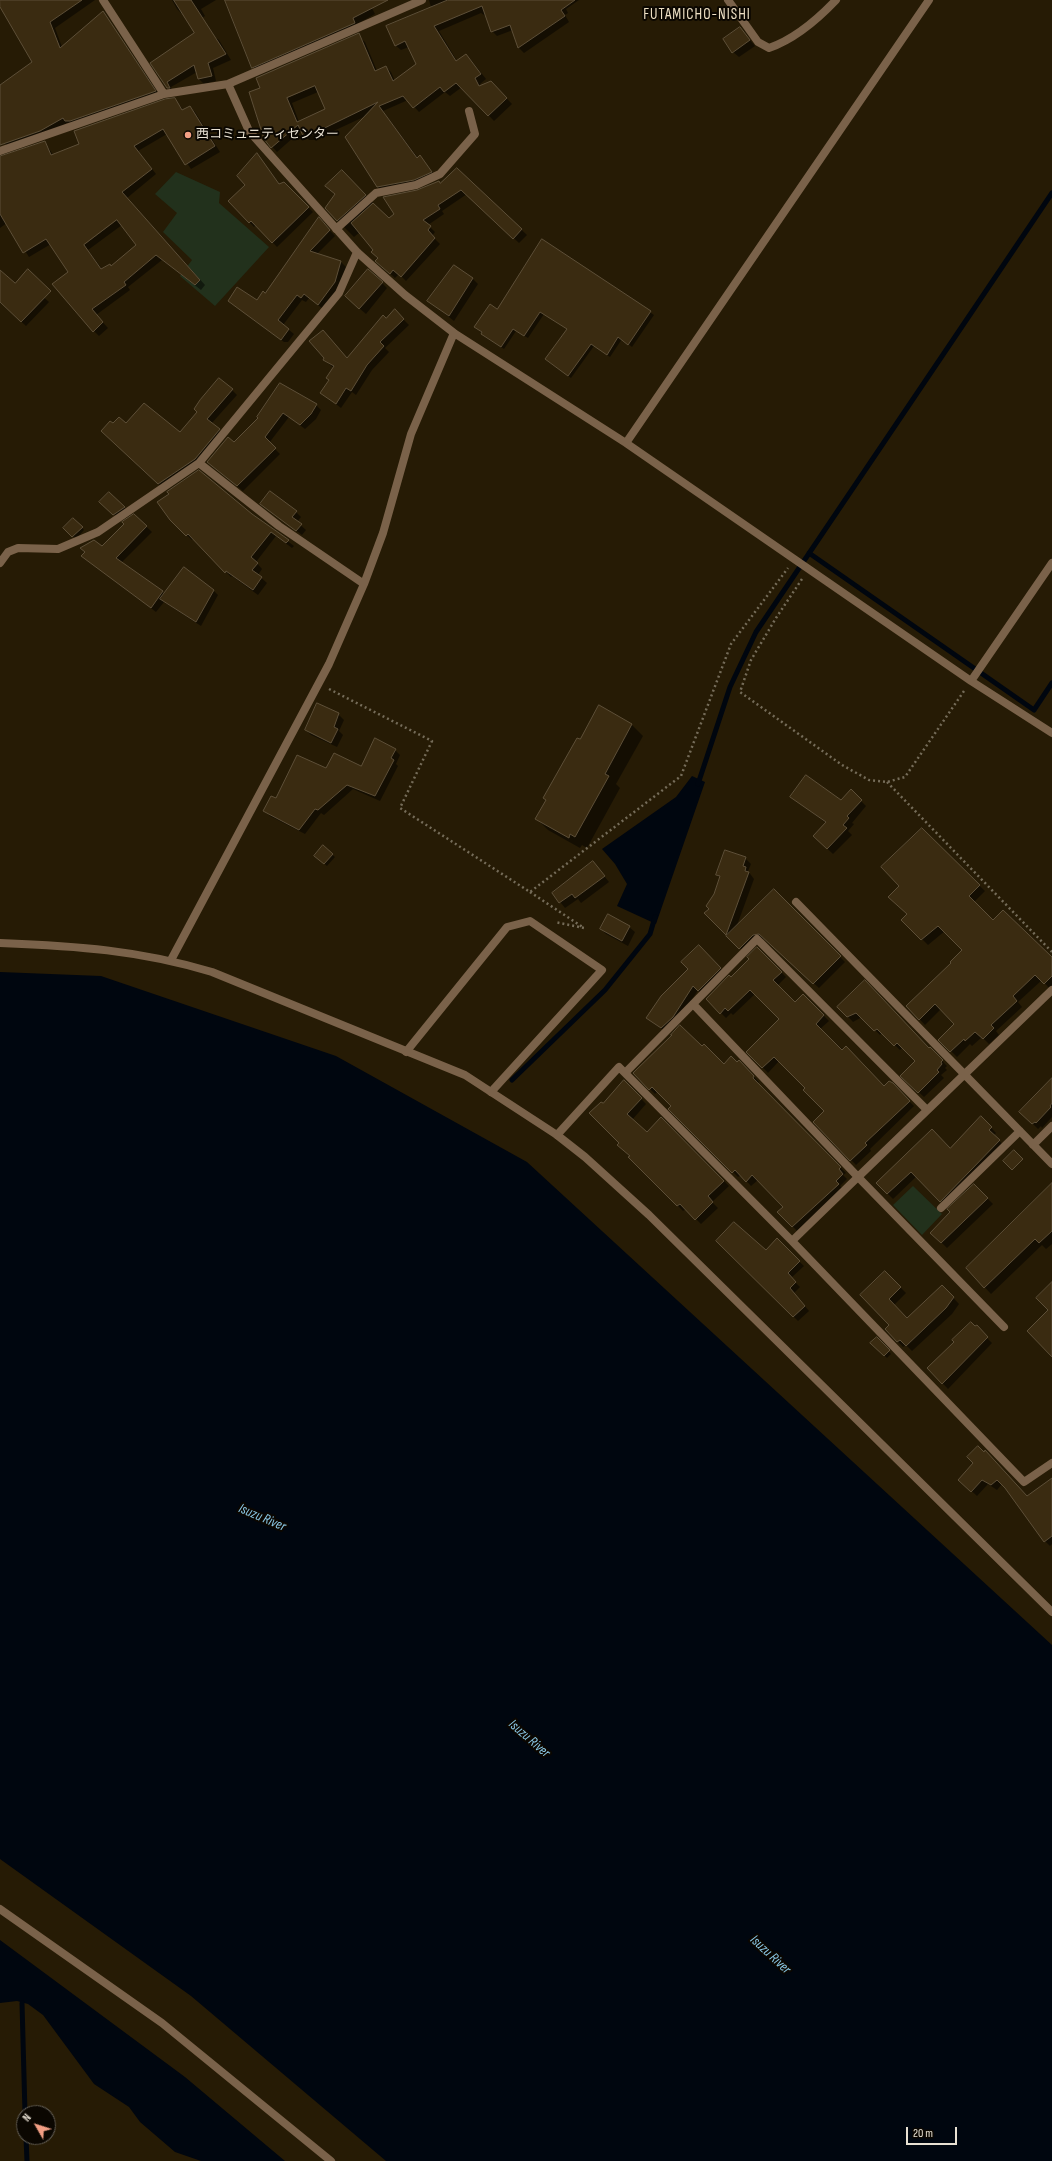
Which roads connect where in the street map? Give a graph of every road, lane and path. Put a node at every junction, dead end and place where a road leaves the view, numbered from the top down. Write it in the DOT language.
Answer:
graph roads {
  1 [pos="103,0"];
  2 [pos="422,0"];
  3 [pos="728,0"];
  4 [pos="836,0"];
  5 [pos="929,0"];
  6 [pos="228,84"];
  7 [pos="164,94"];
  8 [pos="469,111"];
  9 [pos="0,151"];
  10 [pos="336,229"];
  11 [pos="357,252"];
  12 [pos="454,332"];
  13 [pos="626,443"];
  14 [pos="200,463"];
  15 [pos="795,560"];
  16 [pos="0,563"];
  17 [pos="1052,563"];
  18 [pos="808,569"];
  19 [pos="364,584"];
  20 [pos="971,681"];
  21 [pos="318,684"];
  22 [pos="1051,731"];
  23 [pos="888,782"];
  24 [pos="530,892"];
  25 [pos="796,902"];
  26 [pos="530,921"];
  27 [pos="0,943"];
  28 [pos="1052,952"];
  29 [pos="171,960"];
  30 [pos="1052,990"];
  31 [pos="693,1004"];
  32 [pos="406,1052"];
  33 [pos="625,1073"];
  34 [pos="965,1074"];
  35 [pos="491,1092"];
  36 [pos="927,1110"];
  37 [pos="1052,1126"];
  38 [pos="1020,1131"];
  39 [pos="557,1135"];
  40 [pos="1033,1145"];
  41 [pos="1052,1164"];
  42 [pos="858,1177"];
  43 [pos="941,1208"];
  44 [pos="792,1241"];
  45 [pos="1004,1327"];
  46 [pos="1052,1462"];
  47 [pos="1052,1612"];
  48 [pos="0,1909"];
  49 [pos="331,2161"];
  1 -- 7 [label="street"];
  2 -- 6 [label="street"];
  3 -- 4 [label="street"];
  5 -- 13 [label="street"];
  6 -- 7 [label="street"];
  6 -- 10 [label="street"];
  7 -- 9 [label="street"];
  8 -- 10 [label="street"];
  10 -- 11 [label="street"];
  11 -- 12 [label="street"];
  11 -- 14 [label="street"];
  12 -- 13 [label="street"];
  12 -- 19 [label="street"];
  13 -- 15 [label="street"];
  14 -- 16 [label="street"];
  14 -- 19 [label="street"];
  15 -- 18 [label="street"];
  15 -- 24 [label="path"];
  17 -- 20 [label="street"];
  18 -- 20 [label="street"];
  18 -- 23 [label="path"];
  19 -- 21 [label="street"];
  20 -- 22 [label="street"];
  20 -- 23 [label="path"];
  21 -- 24 [label="path"];
  21 -- 29 [label="street"];
  23 -- 28 [label="path"];
  24 -- 26 [label="path"];
  25 -- 34 [label="street"];
  26 -- 32 [label="street"];
  26 -- 35 [label="street"];
  27 -- 29 [label="street"];
  29 -- 32 [label="street"];
  30 -- 34 [label="street"];
  31 -- 33 [label="street"];
  31 -- 36 [label="street"];
  31 -- 42 [label="street"];
  32 -- 35 [label="street"];
  33 -- 39 [label="street"];
  33 -- 44 [label="street"];
  34 -- 36 [label="street"];
  34 -- 38 [label="street"];
  35 -- 39 [label="street"];
  36 -- 42 [label="street"];
  37 -- 40 [label="street"];
  38 -- 40 [label="street"];
  38 -- 43 [label="street"];
  39 -- 47 [label="street"];
  40 -- 41 [label="street"];
  42 -- 44 [label="street"];
  42 -- 45 [label="street"];
  44 -- 46 [label="street"];
  48 -- 49 [label="street"];
}
